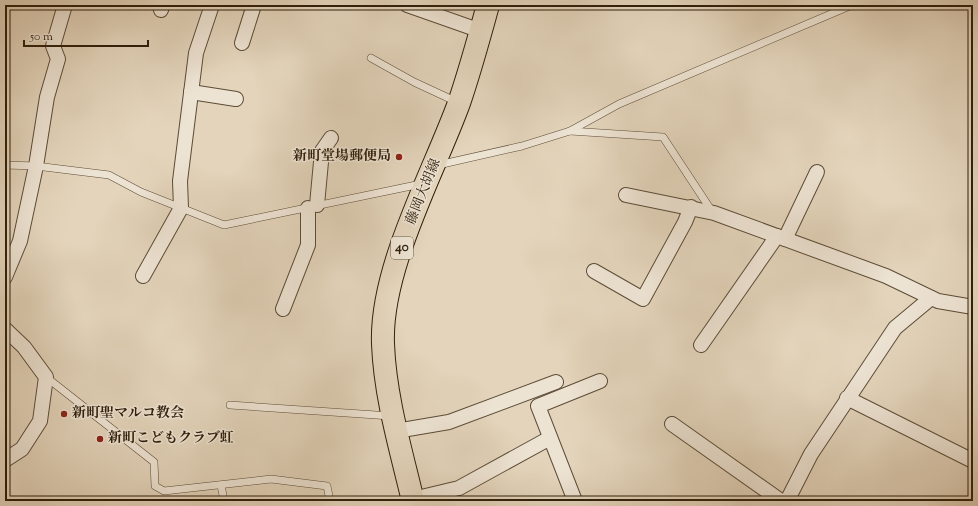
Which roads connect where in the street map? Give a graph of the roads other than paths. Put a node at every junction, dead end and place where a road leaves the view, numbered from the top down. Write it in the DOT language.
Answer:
graph roads {
  1 [pos="64,5"];
  2 [pos="212,5"];
  3 [pos="254,5"];
  4 [pos="407,5"];
  5 [pos="488,5"];
  6 [pos="852,5"];
  7 [pos="481,31"];
  8 [pos="242,43"];
  9 [pos="371,58"];
  10 [pos="191,92"];
  11 [pos="236,99"];
  12 [pos="459,103"];
  13 [pos="570,131"];
  14 [pos="331,138"];
  15 [pos="5,165"];
  16 [pos="36,166"];
  17 [pos="817,172"];
  18 [pos="431,174"];
  19 [pos="626,195"];
  20 [pos="312,206"];
  21 [pos="691,207"];
  22 [pos="182,208"];
  23 [pos="714,213"];
  24 [pos="781,237"];
  25 [pos="594,272"];
  26 [pos="143,276"];
  27 [pos="5,277"];
  28 [pos="931,298"];
  29 [pos="973,306"];
  30 [pos="282,309"];
  31 [pos="5,329"];
  32 [pos="701,345"];
  33 [pos="46,377"];
  34 [pos="600,381"];
  35 [pos="556,382"];
  36 [pos="847,398"];
  37 [pos="230,405"];
  38 [pos="395,423"];
  39 [pos="672,424"];
  40 [pos="550,438"];
  41 [pos="5,460"];
  42 [pos="973,461"];
  43 [pos="221,485"];
  44 [pos="413,500"];
  45 [pos="224,501"];
  46 [pos="330,501"];
  47 [pos="575,501"];
  48 [pos="781,501"];
  49 [pos="787,501"];
  1 -- 16 [label="street"];
  2 -- 10 [label="street"];
  3 -- 8 [label="street"];
  4 -- 7 [label="street"];
  5 -- 7 [label="main road, 藤岡大胡線 / 40"];
  6 -- 13 [label="lane"];
  7 -- 12 [label="main road, 藤岡大胡線 / 40"];
  9 -- 12 [label="lane"];
  10 -- 11 [label="street"];
  10 -- 22 [label="street"];
  12 -- 18 [label="main road, 藤岡大胡線 / 40"];
  13 -- 18 [label="lane"];
  13 -- 23 [label="lane"];
  14 -- 20 [label="street"];
  15 -- 16 [label="lane"];
  16 -- 22 [label="lane"];
  16 -- 27 [label="street"];
  17 -- 24 [label="street"];
  18 -- 20 [label="lane"];
  18 -- 38 [label="main road, 藤岡大胡線 / 40"];
  19 -- 21 [label="street"];
  20 -- 22 [label="lane"];
  20 -- 30 [label="street"];
  21 -- 23 [label="street"];
  21 -- 25 [label="street"];
  22 -- 26 [label="street"];
  23 -- 24 [label="street"];
  24 -- 28 [label="street"];
  24 -- 32 [label="street"];
  28 -- 29 [label="street"];
  28 -- 36 [label="street"];
  31 -- 33 [label="street"];
  33 -- 41 [label="street"];
  33 -- 43 [label="lane"];
  34 -- 40 [label="street"];
  35 -- 38 [label="street"];
  36 -- 42 [label="street"];
  36 -- 49 [label="street"];
  37 -- 38 [label="lane"];
  38 -- 44 [label="main road, 藤岡大胡線 / 40"];
  39 -- 48 [label="street"];
  40 -- 44 [label="street"];
  40 -- 47 [label="street"];
  43 -- 45 [label="lane"];
  43 -- 46 [label="lane"];
}
